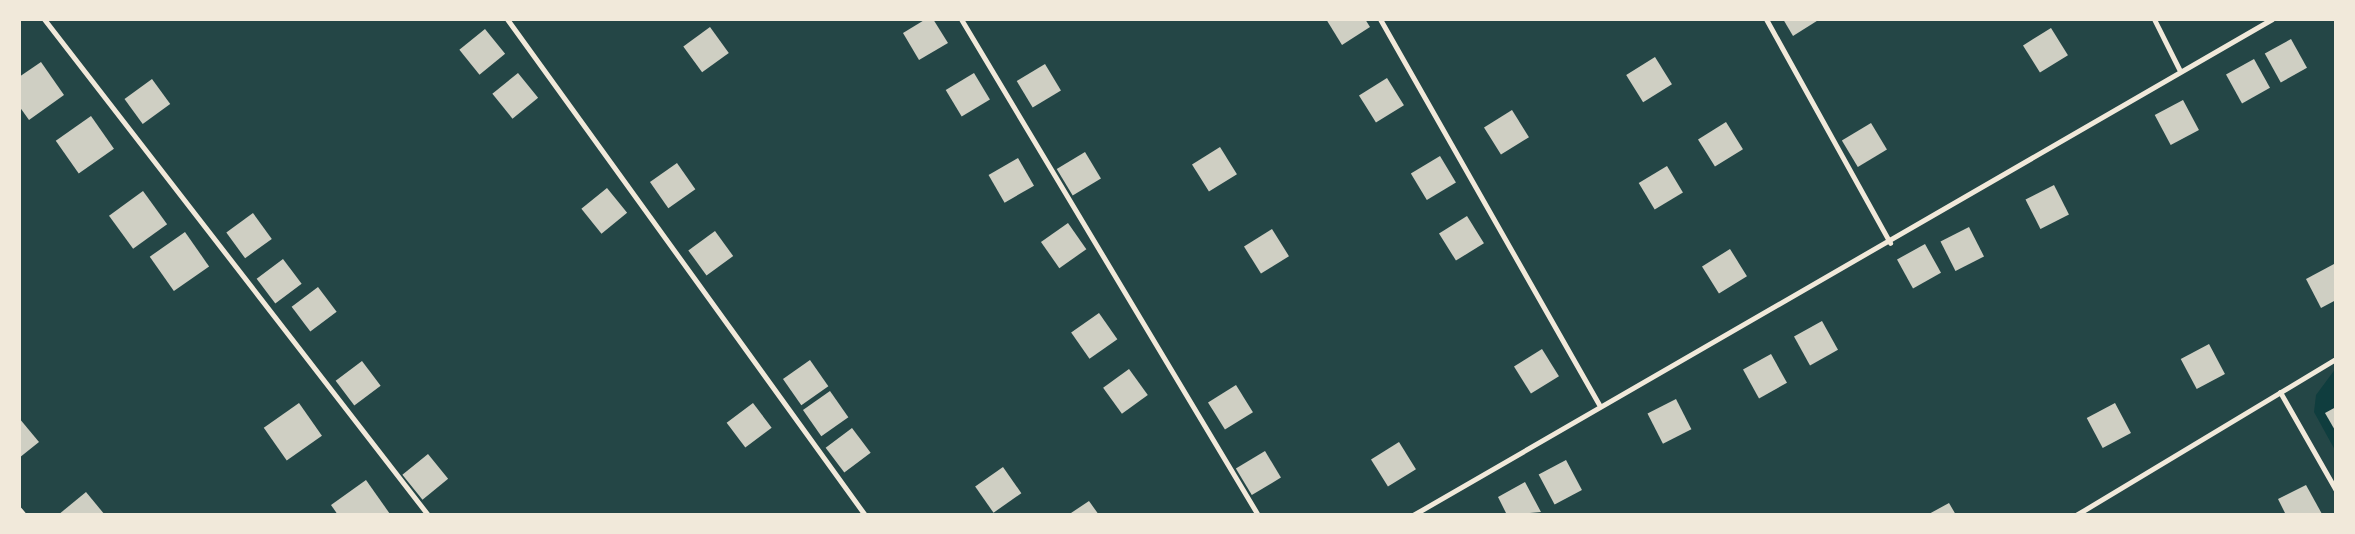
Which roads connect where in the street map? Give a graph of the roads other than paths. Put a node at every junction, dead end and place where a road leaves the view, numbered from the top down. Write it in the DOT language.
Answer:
graph roads {
  1 [pos="44,19"];
  2 [pos="507,19"];
  3 [pos="961,19"];
  4 [pos="1380,19"];
  5 [pos="1766,19"];
  6 [pos="2154,19"];
  7 [pos="2272,19"];
  8 [pos="2180,71"];
  9 [pos="1890,243"];
  10 [pos="2336,359"];
  11 [pos="2280,392"];
  12 [pos="1600,405"];
  13 [pos="2336,490"];
  14 [pos="19,509"];
  15 [pos="24,515"];
  16 [pos="428,515"];
  17 [pos="865,515"];
  18 [pos="1258,515"];
  19 [pos="1412,515"];
  20 [pos="2076,515"];
  1 -- 16 [label="lane"];
  2 -- 17 [label="lane"];
  3 -- 18 [label="lane"];
  4 -- 12 [label="lane"];
  5 -- 9 [label="lane"];
  6 -- 8 [label="lane"];
  7 -- 8 [label="lane"];
  8 -- 9 [label="lane"];
  9 -- 12 [label="lane"];
  10 -- 11 [label="lane"];
  11 -- 13 [label="lane"];
  11 -- 20 [label="lane"];
  12 -- 19 [label="lane"];
  14 -- 15 [label="lane"];
}
